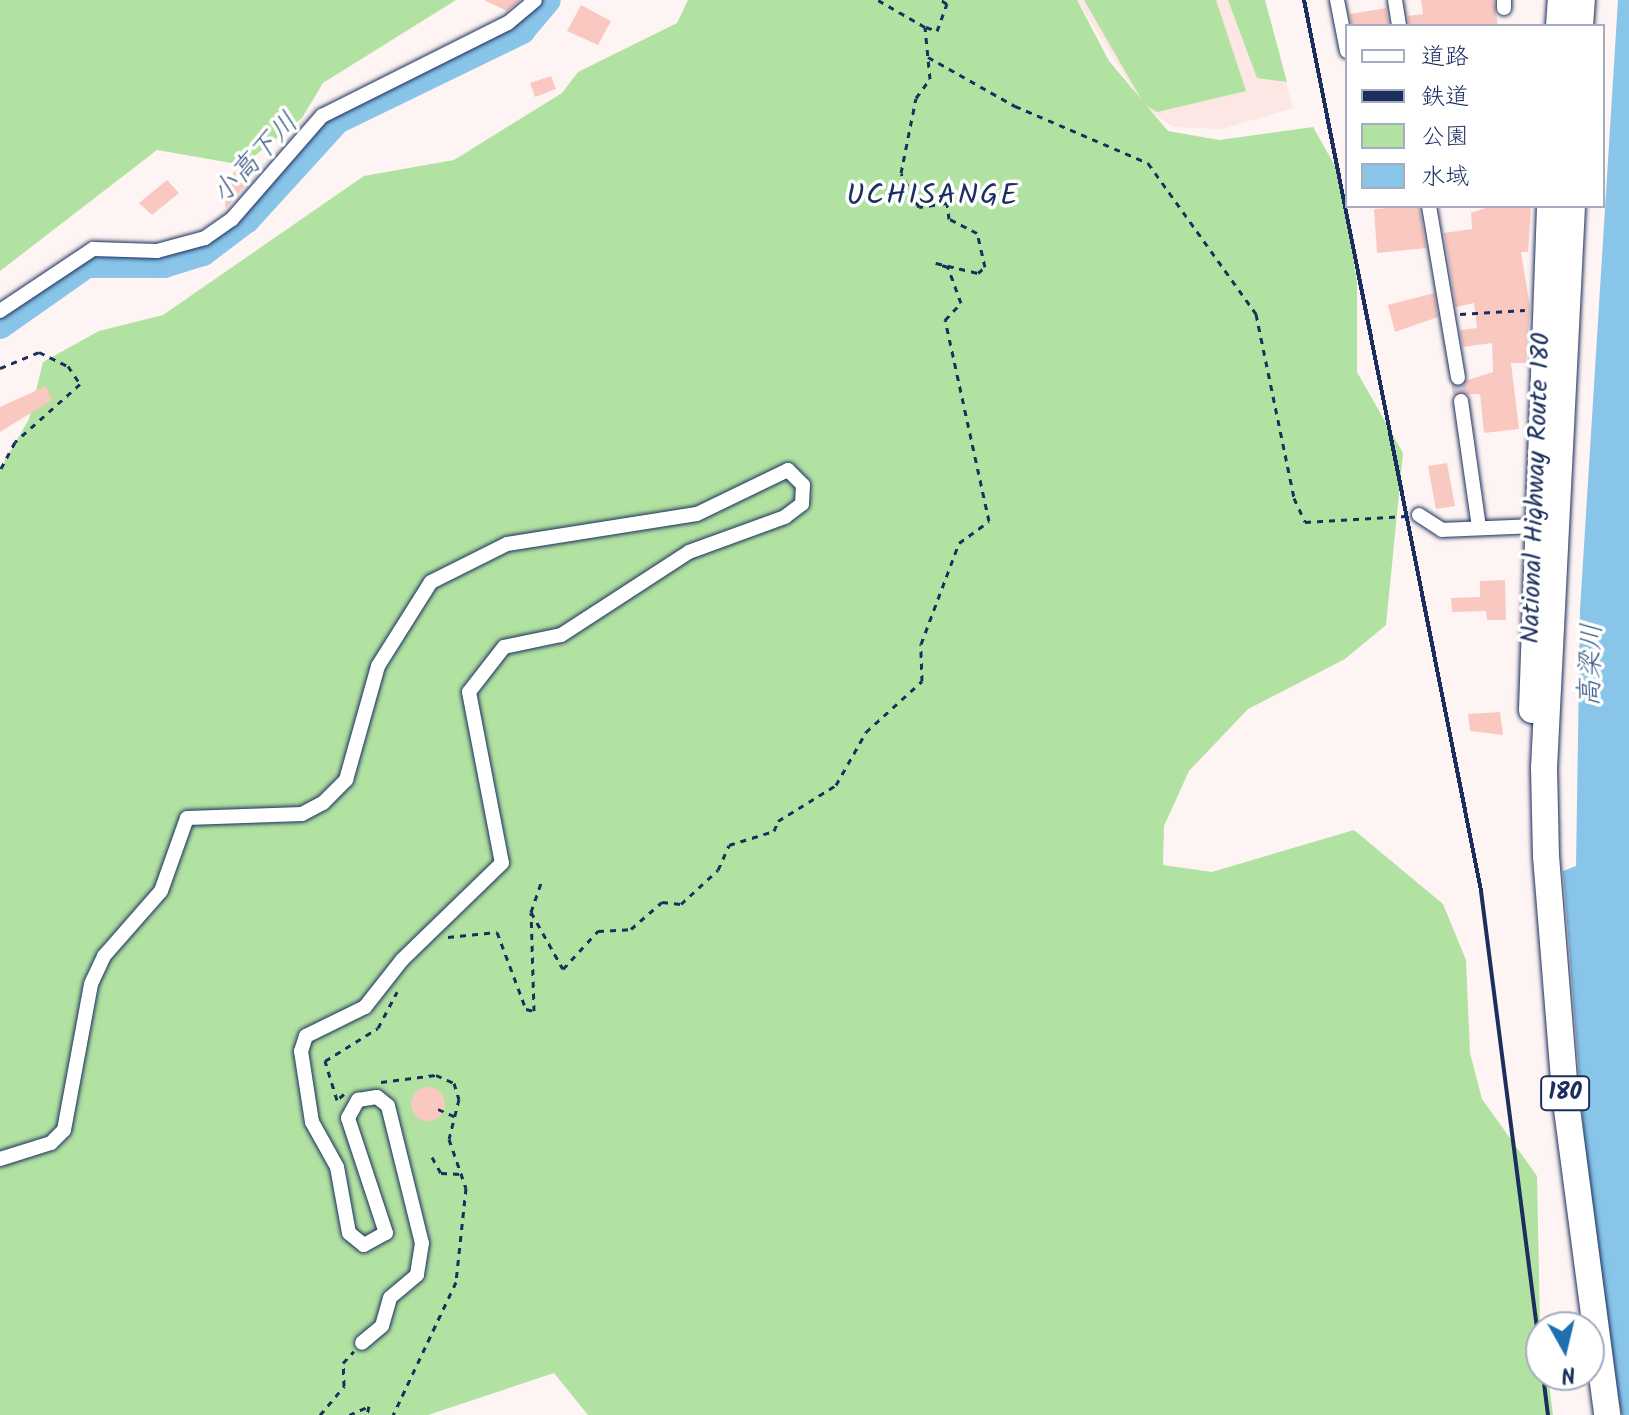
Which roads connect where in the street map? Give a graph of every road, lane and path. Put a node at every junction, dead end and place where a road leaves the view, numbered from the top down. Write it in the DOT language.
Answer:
graph roads {
  1 [pos="535,0"];
  2 [pos="878,0"];
  3 [pos="941,0"];
  4 [pos="1337,0"];
  5 [pos="1395,0"];
  6 [pos="1561,0"];
  7 [pos="1582,0"];
  8 [pos="1399,24"];
  9 [pos="1559,24"];
  10 [pos="1580,24"];
  11 [pos="925,27"];
  12 [pos="1345,41"];
  13 [pos="928,57"];
  14 [pos="1429,208"];
  15 [pos="1550,208"];
  16 [pos="1572,208"];
  17 [pos="1545,309"];
  18 [pos="0,311"];
  19 [pos="1449,314"];
  20 [pos="0,368"];
  21 [pos="1458,378"];
  22 [pos="1461,401"];
  23 [pos="0,470"];
  24 [pos="1419,515"];
  25 [pos="1535,526"];
  26 [pos="1479,527"];
  27 [pos="1544,768"];
  28 [pos="542,880"];
  29 [pos="531,912"];
  30 [pos="439,945"];
  31 [pos="399,987"];
  32 [pos="368,1084"];
  33 [pos="349,1088"];
  34 [pos="438,1109"];
  35 [pos="456,1117"];
  36 [pos="432,1157"];
  37 [pos="0,1159"];
  38 [pos="461,1174"];
  39 [pos="362,1343"];
  40 [pos="320,1415"];
  41 [pos="349,1415"];
  42 [pos="367,1415"];
  43 [pos="393,1415"];
  44 [pos="1607,1415"];
  1 -- 18 [label="street"];
  2 -- 11 [label="path"];
  3 -- 11 [label="path"];
  4 -- 12 [label="street"];
  5 -- 8 [label="street"];
  6 -- 9 [label="highway"];
  7 -- 10 [label="highway"];
  11 -- 13 [label="path"];
  13 -- 24 [label="path"];
  13 -- 29 [label="path"];
  14 -- 19 [label="street"];
  15 -- 17 [label="highway, National Highway Route 180 / 180"];
  16 -- 27 [label="highway, National Highway Route 180 / 180"];
  17 -- 19 [label="path"];
  17 -- 25 [label="highway, National Highway Route 180 / 180"];
  19 -- 21 [label="street"];
  20 -- 23 [label="path"];
  22 -- 26 [label="street"];
  24 -- 26 [label="street"];
  25 -- 26 [label="street"];
  25 -- 27 [label="highway, National Highway Route 180 / 180"];
  27 -- 44 [label="highway, National Highway Route 180 / 180"];
  28 -- 29 [label="path"];
  29 -- 30 [label="path"];
  31 -- 33 [label="path"];
  32 -- 35 [label="path"];
  34 -- 35 [label="path"];
  35 -- 38 [label="path"];
  36 -- 38 [label="path"];
  37 -- 39 [label="street"];
  38 -- 43 [label="path"];
  39 -- 40 [label="path"];
  41 -- 42 [label="path"];
}
